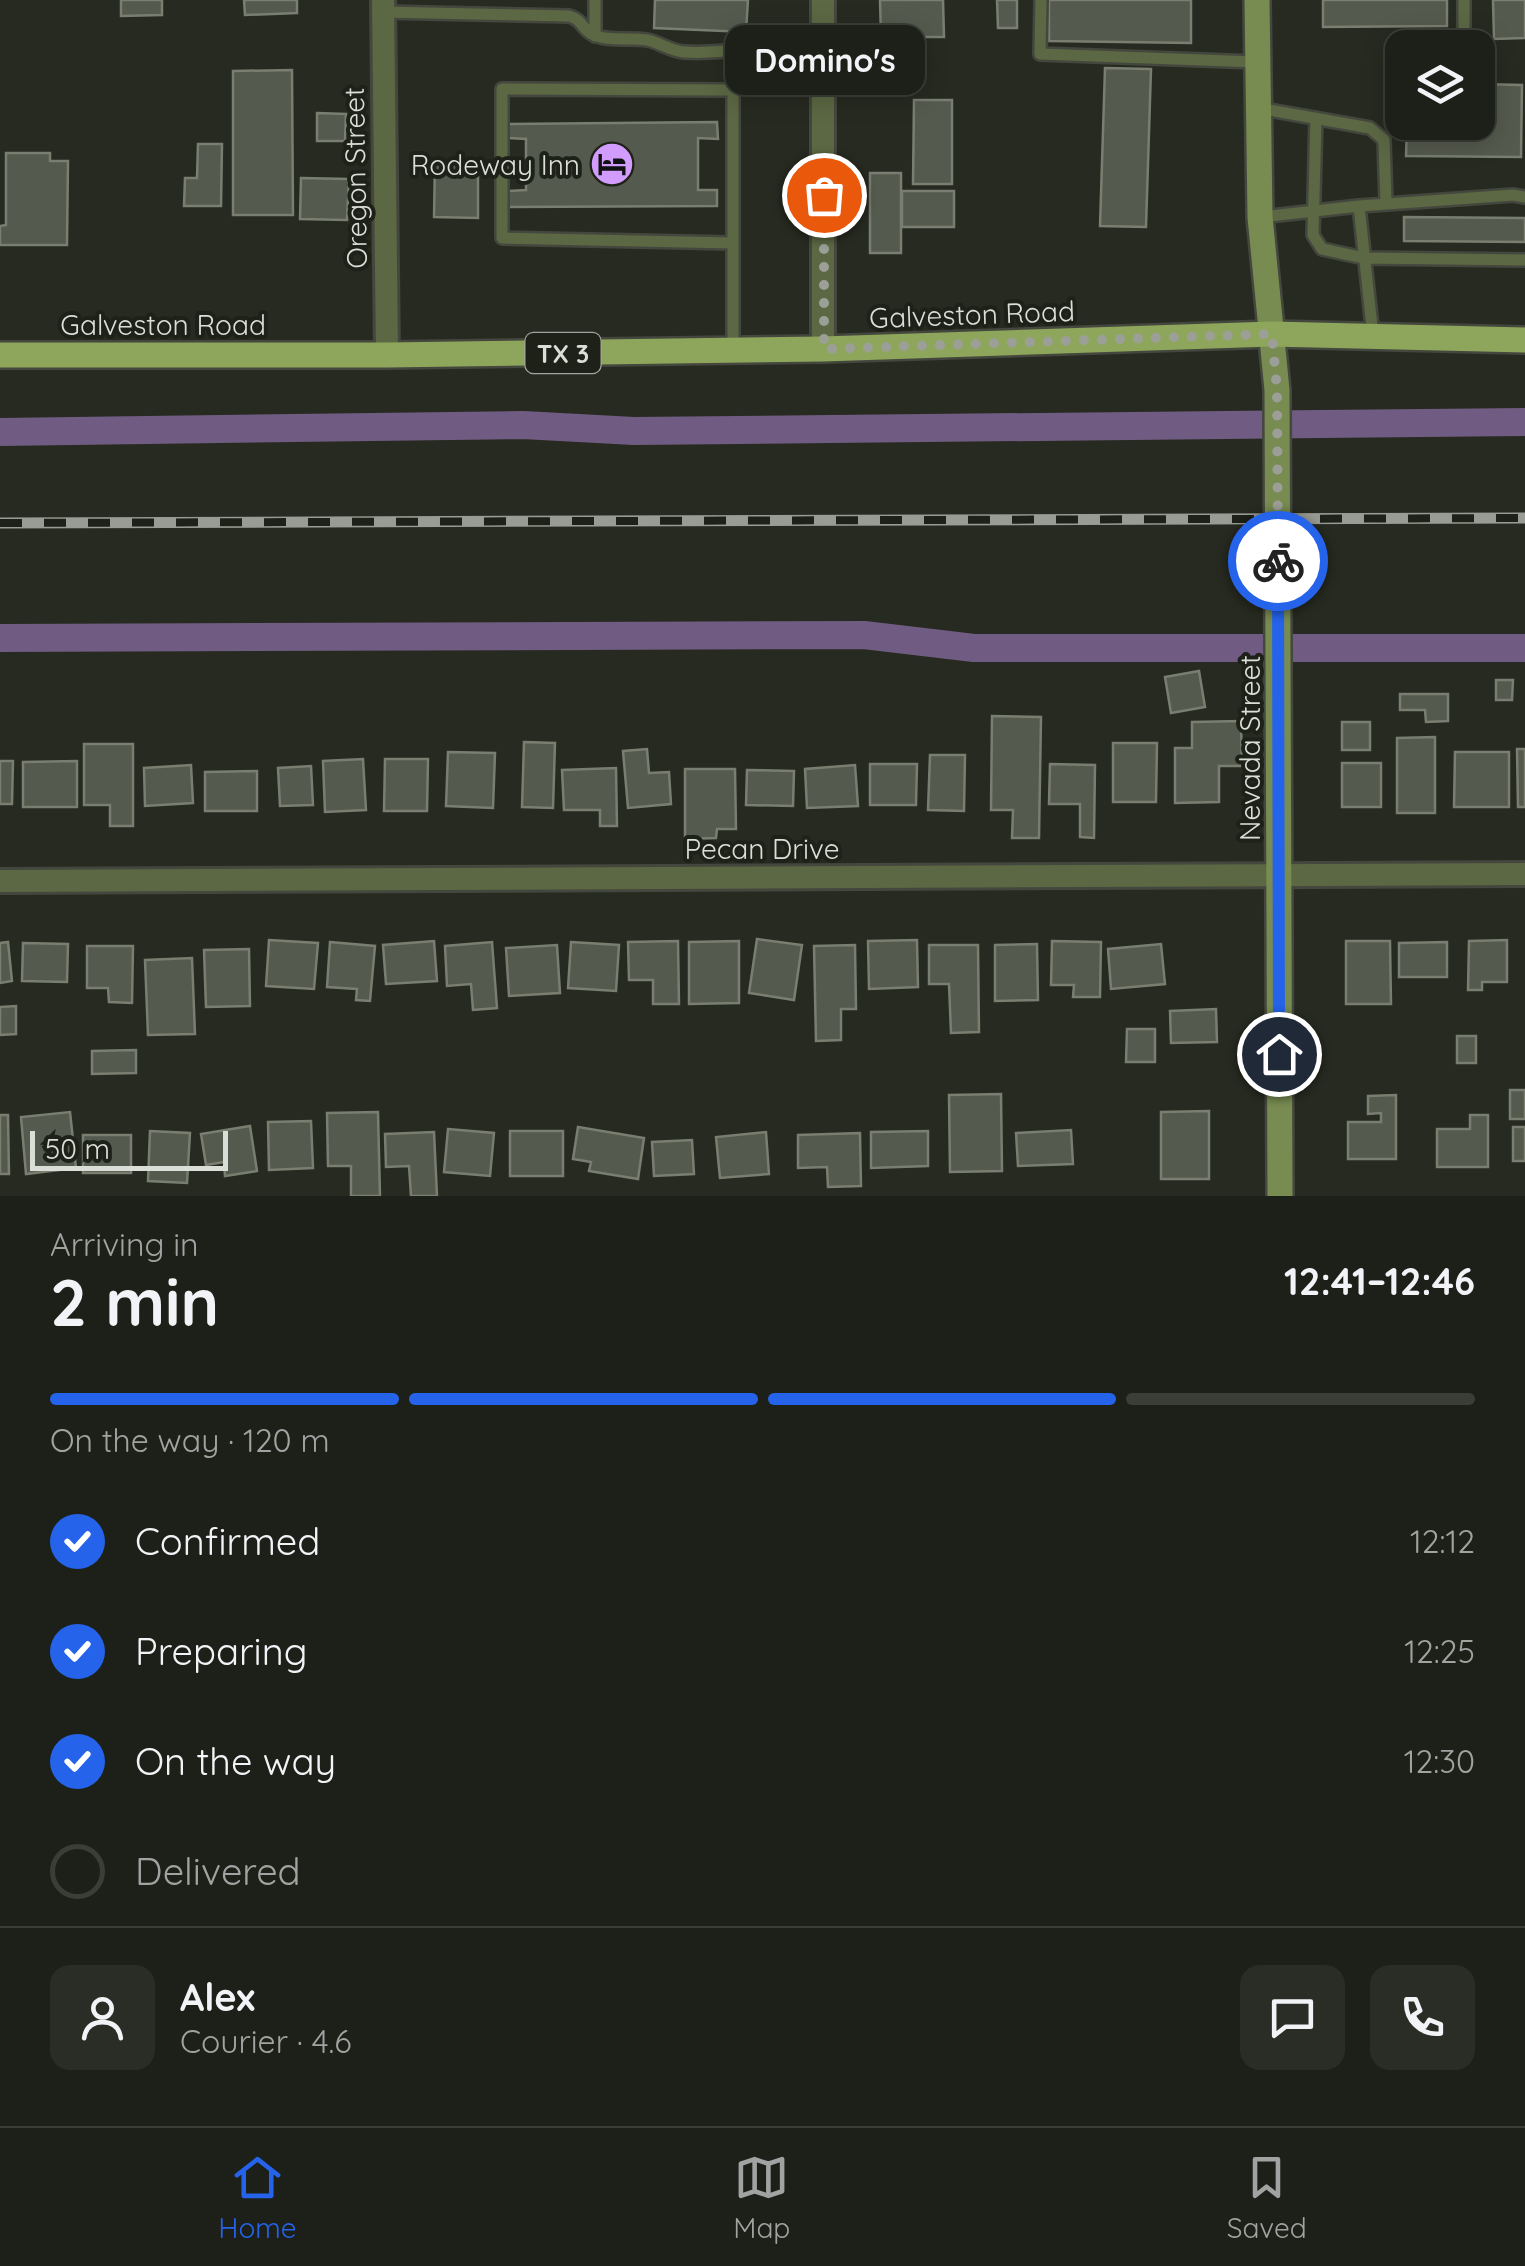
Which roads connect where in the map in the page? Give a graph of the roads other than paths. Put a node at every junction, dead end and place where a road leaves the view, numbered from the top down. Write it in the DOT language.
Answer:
graph roads {
  1 [pos="595,0"];
  2 [pos="824,0"];
  3 [pos="1041,0"];
  4 [pos="1257,0"];
  5 [pos="1464,0"];
  6 [pos="384,6"];
  7 [pos="1464,30"];
  8 [pos="595,36"];
  9 [pos="824,41"];
  10 [pos="1258,62"];
  11 [pos="1258,108"];
  12 [pos="1316,118"];
  13 [pos="1525,198"];
  14 [pos="1386,204"];
  15 [pos="1358,206"];
  16 [pos="1312,210"];
  17 [pos="1260,217"];
  18 [pos="733,243"];
  19 [pos="1364,258"];
  20 [pos="1525,260"];
  21 [pos="1272,334"];
  22 [pos="1373,337"];
  23 [pos="1525,340"];
  24 [pos="824,349"];
  25 [pos="733,350"];
  26 [pos="0,355"];
  27 [pos="387,355"];
  28 [pos="1525,874"];
  29 [pos="1279,876"];
  30 [pos="0,881"];
  31 [pos="1280,1196"];
  1 -- 8 [label="lane"];
  2 -- 9 [label="street"];
  3 -- 10 [label="lane"];
  4 -- 10 [label="street, Nevada Street"];
  5 -- 7 [label="lane"];
  6 -- 8 [label="lane"];
  6 -- 27 [label="street, Oregon Street"];
  8 -- 9 [label="lane"];
  9 -- 24 [label="street"];
  10 -- 11 [label="street, Nevada Street"];
  11 -- 12 [label="lane"];
  11 -- 17 [label="street, Nevada Street"];
  12 -- 14 [label="lane"];
  12 -- 16 [label="lane"];
  13 -- 14 [label="lane"];
  14 -- 15 [label="lane"];
  15 -- 16 [label="lane"];
  15 -- 19 [label="lane"];
  16 -- 17 [label="lane"];
  16 -- 19 [label="lane"];
  17 -- 21 [label="street, Nevada Street"];
  18 -- 18 [label="lane"];
  18 -- 25 [label="lane"];
  19 -- 20 [label="lane"];
  19 -- 22 [label="lane"];
  21 -- 22 [label="main road, Galveston Road / TX 3"];
  21 -- 24 [label="main road, Galveston Road / TX 3"];
  21 -- 29 [label="street, Nevada Street"];
  22 -- 23 [label="main road, Galveston Road / TX 3"];
  24 -- 25 [label="main road, Galveston Road / TX 3"];
  25 -- 27 [label="main road, Galveston Road / TX 3"];
  26 -- 27 [label="main road, Galveston Road / TX 3"];
  28 -- 29 [label="street, Pecan Drive"];
  29 -- 30 [label="street, Pecan Drive"];
  29 -- 31 [label="street, Nevada Street"];
}
